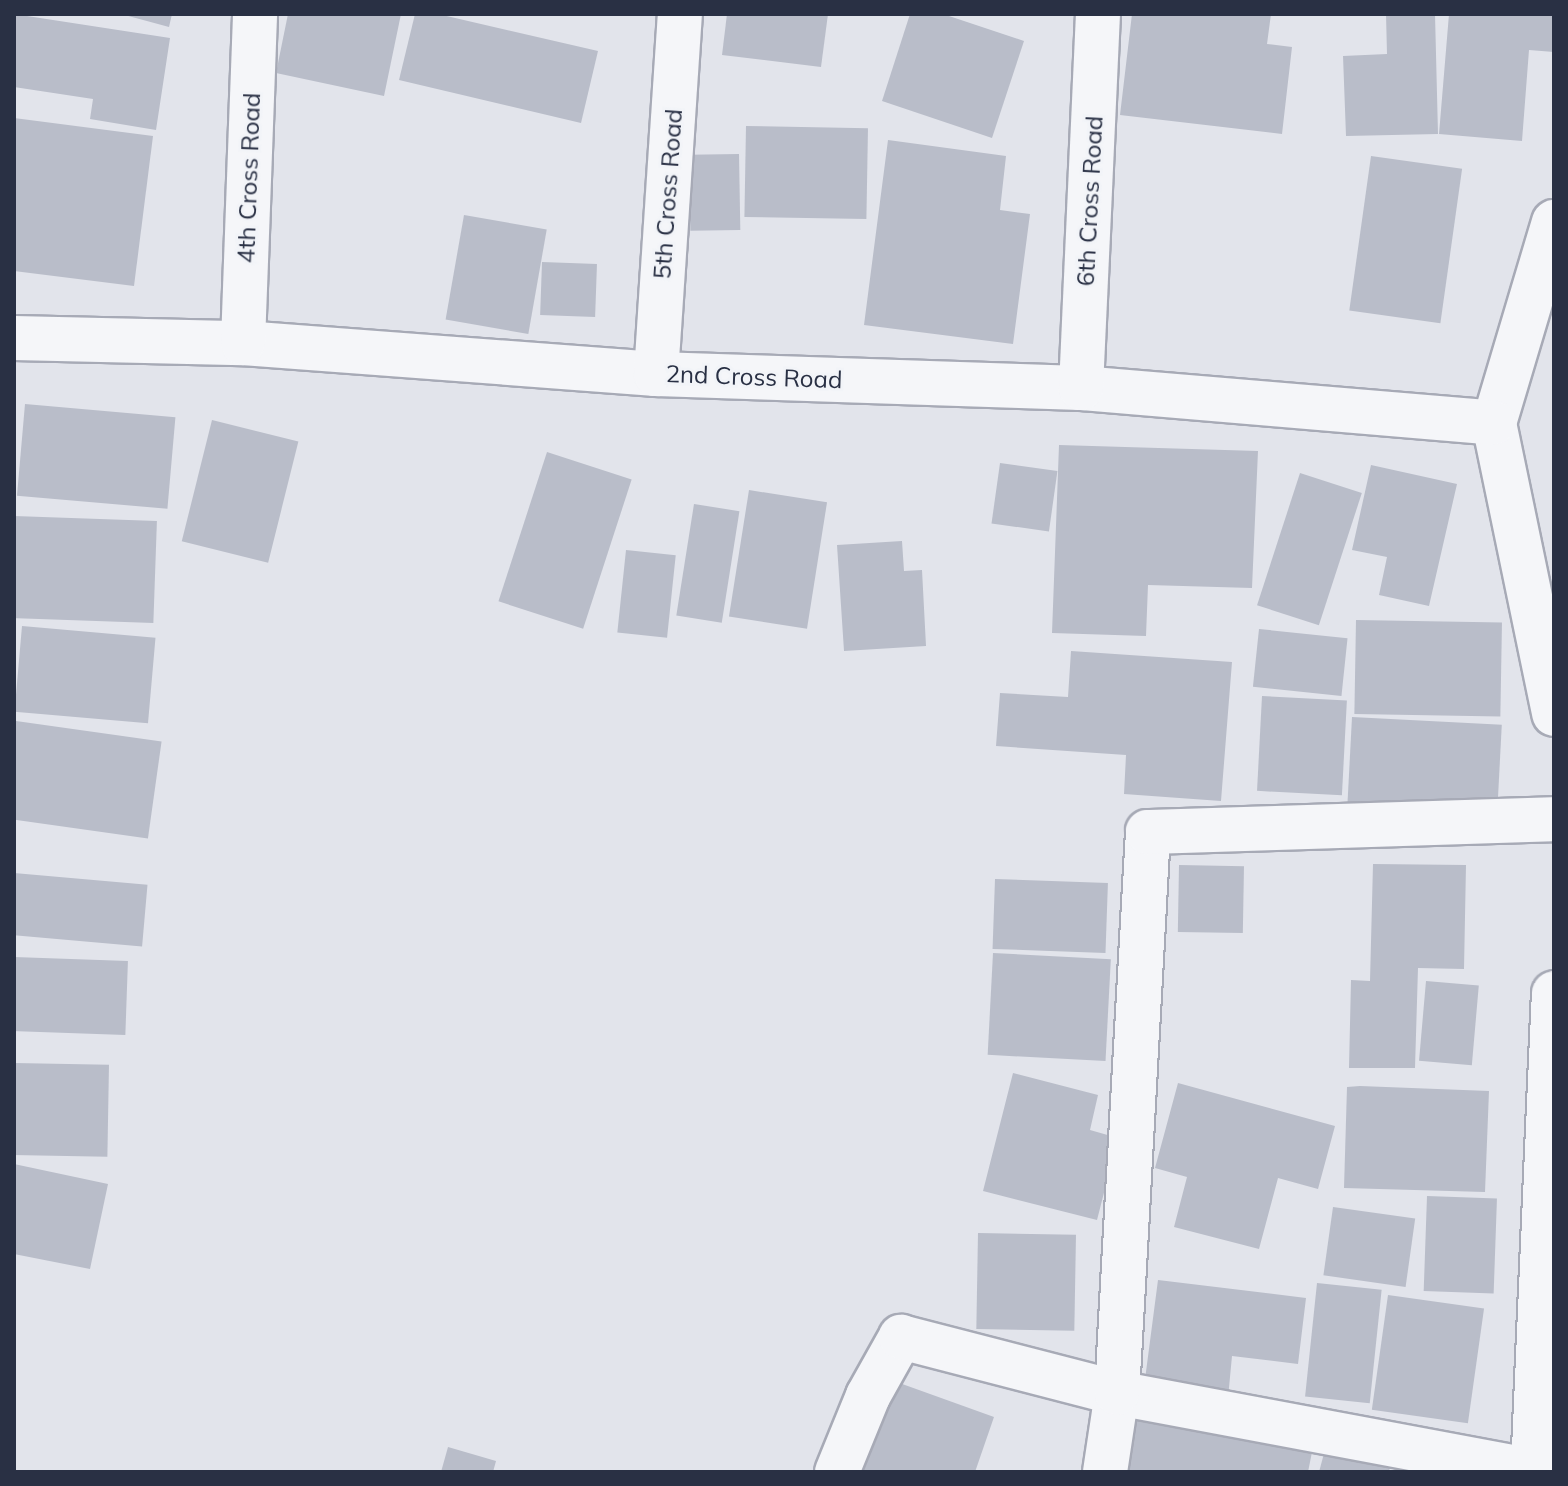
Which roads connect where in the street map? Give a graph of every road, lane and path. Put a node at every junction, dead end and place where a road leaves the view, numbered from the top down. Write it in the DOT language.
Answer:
graph roads {
  1 [pos="255,14"];
  2 [pos="680,14"];
  3 [pos="1098,14"];
  4 [pos="1554,222"];
  5 [pos="14,338"];
  6 [pos="243,343"];
  7 [pos="656,374"];
  8 [pos="1081,388"];
  9 [pos="1494,423"];
  10 [pos="1554,714"];
  11 [pos="1554,819"];
  12 [pos="1554,993"];
  13 [pos="1117,1393"];
  14 [pos="1533,1471"];
  15 [pos="837,1472"];
  16 [pos="1105,1472"];
  1 -- 6 [label="street, 4th Cross Road"];
  2 -- 7 [label="street, 5th Cross Road"];
  3 -- 8 [label="street, 6th Cross Road"];
  4 -- 9 [label="street"];
  5 -- 6 [label="street, 2nd Cross Road"];
  6 -- 7 [label="street, 2nd Cross Road"];
  7 -- 8 [label="street, 2nd Cross Road"];
  8 -- 9 [label="street, 2nd Cross Road"];
  9 -- 10 [label="street"];
  11 -- 13 [label="street"];
  12 -- 14 [label="street"];
  13 -- 14 [label="street"];
  13 -- 15 [label="street"];
  13 -- 16 [label="street"];
}
